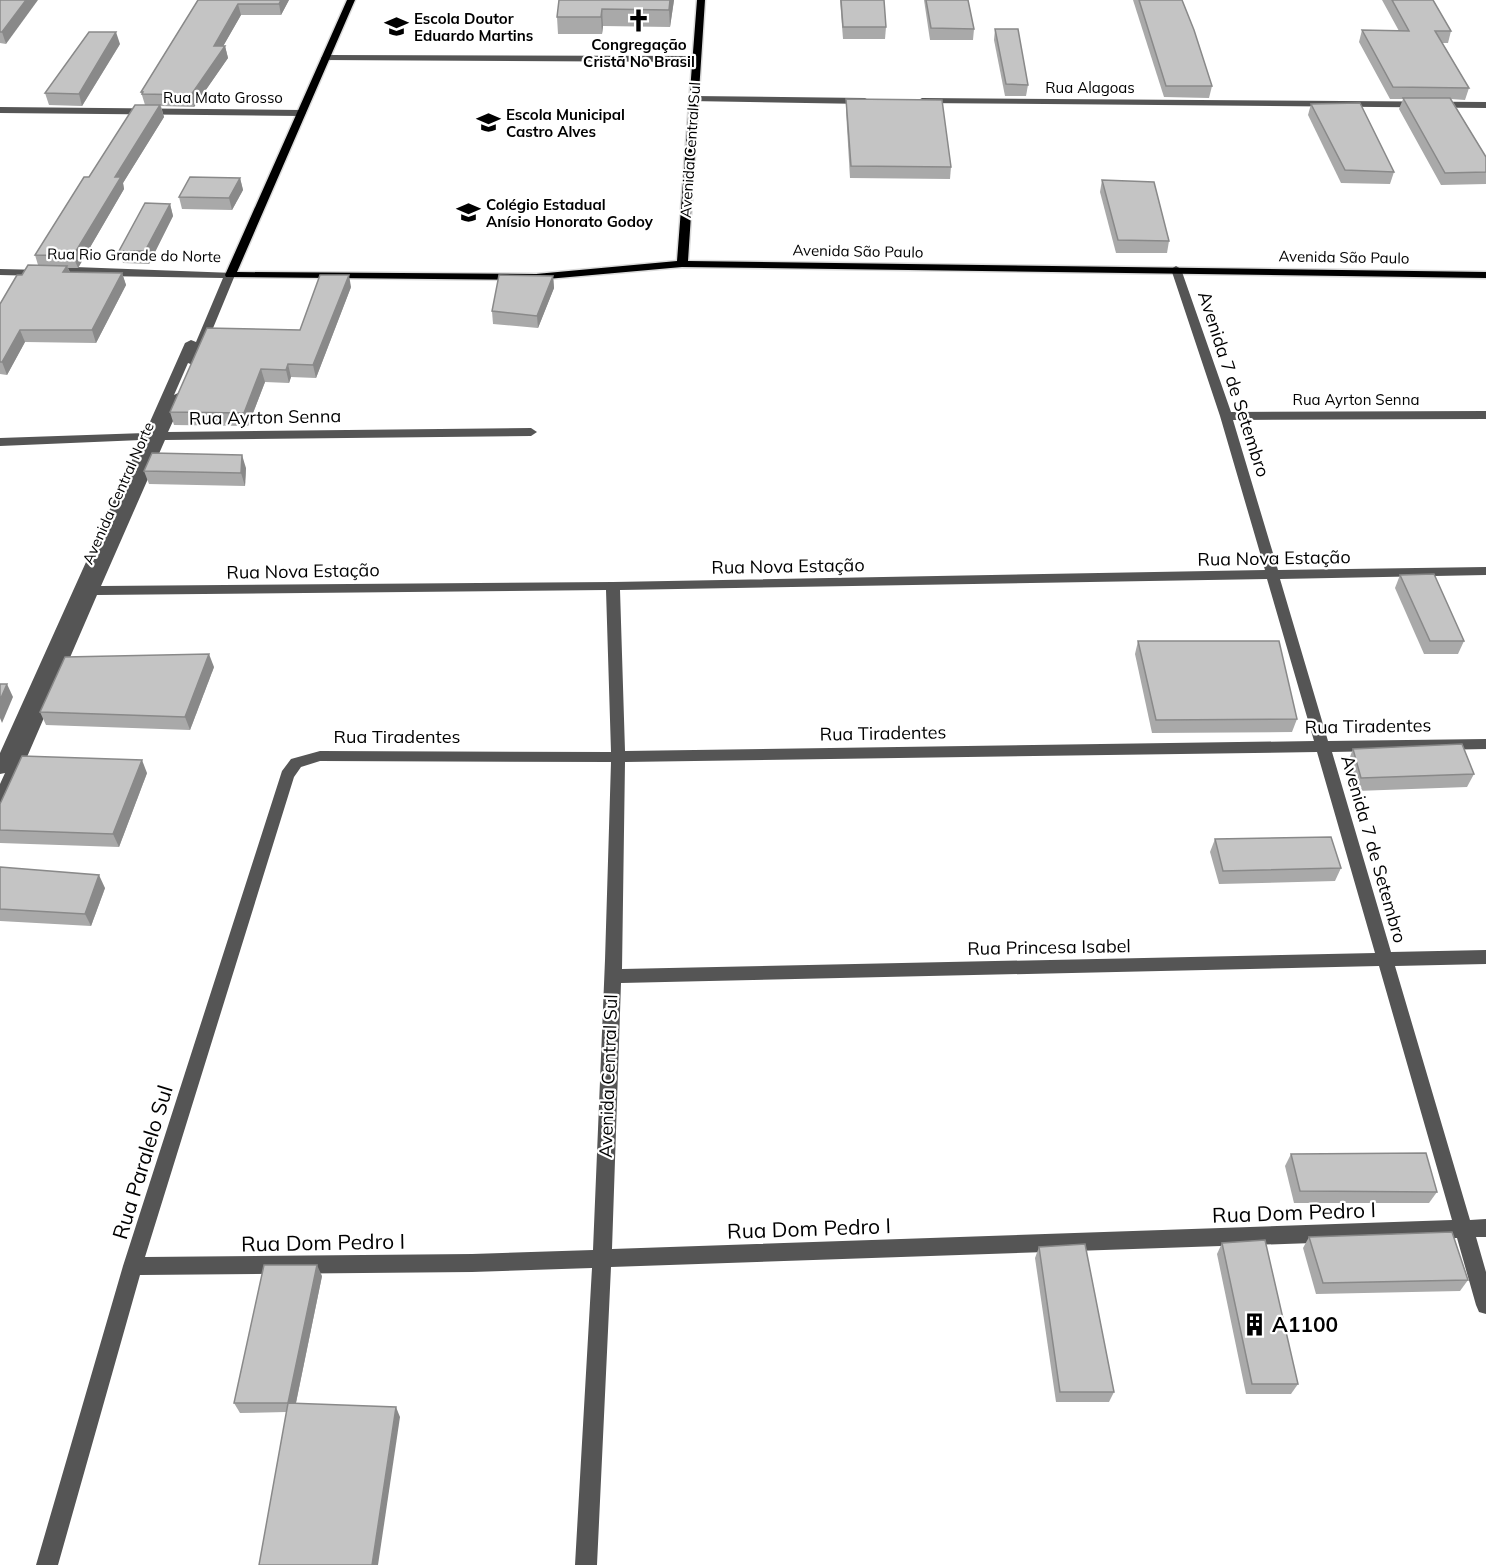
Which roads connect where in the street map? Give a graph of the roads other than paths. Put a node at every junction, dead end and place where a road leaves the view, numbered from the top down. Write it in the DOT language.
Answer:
graph roads {
  1 [pos="351,0"];
  2 [pos="701,0"];
  3 [pos="326,58"];
  4 [pos="696,59"];
  5 [pos="693,99"];
  6 [pos="871,101"];
  7 [pos="906,101"];
  8 [pos="1486,105"];
  9 [pos="0,110"];
  10 [pos="301,113"];
  11 [pos="682,264"];
  12 [pos="1176,269"];
  13 [pos="0,270"];
  14 [pos="228,274"];
  15 [pos="1486,275"];
  16 [pos="1486,415"];
  17 [pos="1226,416"];
  18 [pos="531,432"];
  19 [pos="155,436"];
  20 [pos="0,442"];
  21 [pos="1486,571"];
  22 [pos="1272,576"];
  23 [pos="613,586"];
  24 [pos="92,591"];
  25 [pos="1486,744"];
  26 [pos="1324,746"];
  27 [pos="618,757"];
  28 [pos="0,769"];
  29 [pos="287,775"];
  30 [pos="0,801"];
  31 [pos="1486,957"];
  32 [pos="1387,960"];
  33 [pos="612,976"];
  34 [pos="1464,1228"];
  35 [pos="1486,1228"];
  36 [pos="602,1258"];
  37 [pos="133,1266"];
  38 [pos="1486,1305"];
  39 [pos="47,1565"];
  40 [pos="586,1565"];
  1 -- 3 [label="main road, Avenida Central Norte"];
  2 -- 4 [label="main road, Avenida Central Sul"];
  3 -- 4 [label="street"];
  3 -- 10 [label="main road, Avenida Central Norte"];
  4 -- 5 [label="main road, Avenida Central Sul"];
  5 -- 6 [label="street"];
  5 -- 11 [label="main road, Avenida Central Sul"];
  7 -- 8 [label="street, Rua Alagoas"];
  9 -- 10 [label="street, Rua Mato Grosso"];
  10 -- 14 [label="main road, Avenida Central Norte"];
  11 -- 12 [label="main road, Avenida São Paulo"];
  11 -- 14 [label="main road, Avenida São Paulo"];
  12 -- 15 [label="main road, Avenida São Paulo"];
  12 -- 17 [label="street, Avenida 7 de Setembro"];
  13 -- 14 [label="street, Rua Rio Grande do Norte"];
  14 -- 19 [label="street, Avenida Central Norte"];
  16 -- 17 [label="street, Rua Ayrton Senna"];
  17 -- 22 [label="street, Avenida 7 de Setembro"];
  18 -- 19 [label="street, Rua Ayrton Senna"];
  19 -- 20 [label="street, Rua Ayrton Senna"];
  19 -- 24 [label="street, Avenida Central Norte"];
  19 -- 28 [label="street"];
  21 -- 22 [label="street, Rua Nova Estação"];
  22 -- 23 [label="street, Rua Nova Estação"];
  22 -- 26 [label="street, Avenida 7 de Setembro"];
  23 -- 24 [label="street, Rua Nova Estação"];
  23 -- 27 [label="street, Avenida Central Sul"];
  24 -- 30 [label="street, Avenida Central Norte"];
  25 -- 26 [label="street, Rua Tiradentes"];
  26 -- 27 [label="street, Rua Tiradentes"];
  26 -- 32 [label="street, Avenida 7 de Setembro"];
  27 -- 29 [label="street, Rua Tiradentes"];
  27 -- 33 [label="street, Avenida Central Sul"];
  29 -- 37 [label="street, Rua Paralelo Sul"];
  31 -- 32 [label="street, Rua Princesa Isabel"];
  32 -- 33 [label="street, Rua Princesa Isabel"];
  32 -- 34 [label="street, Avenida 7 de Setembro"];
  33 -- 36 [label="street, Avenida Central Sul"];
  34 -- 35 [label="street, Rua Dom Pedro I"];
  34 -- 36 [label="street, Rua Dom Pedro I"];
  34 -- 38 [label="street, Avenida 7 de Setembro"];
  36 -- 37 [label="street, Rua Dom Pedro I"];
  36 -- 40 [label="street, Avenida Central Sul"];
  37 -- 39 [label="street, Rua Paralelo Sul"];
}
